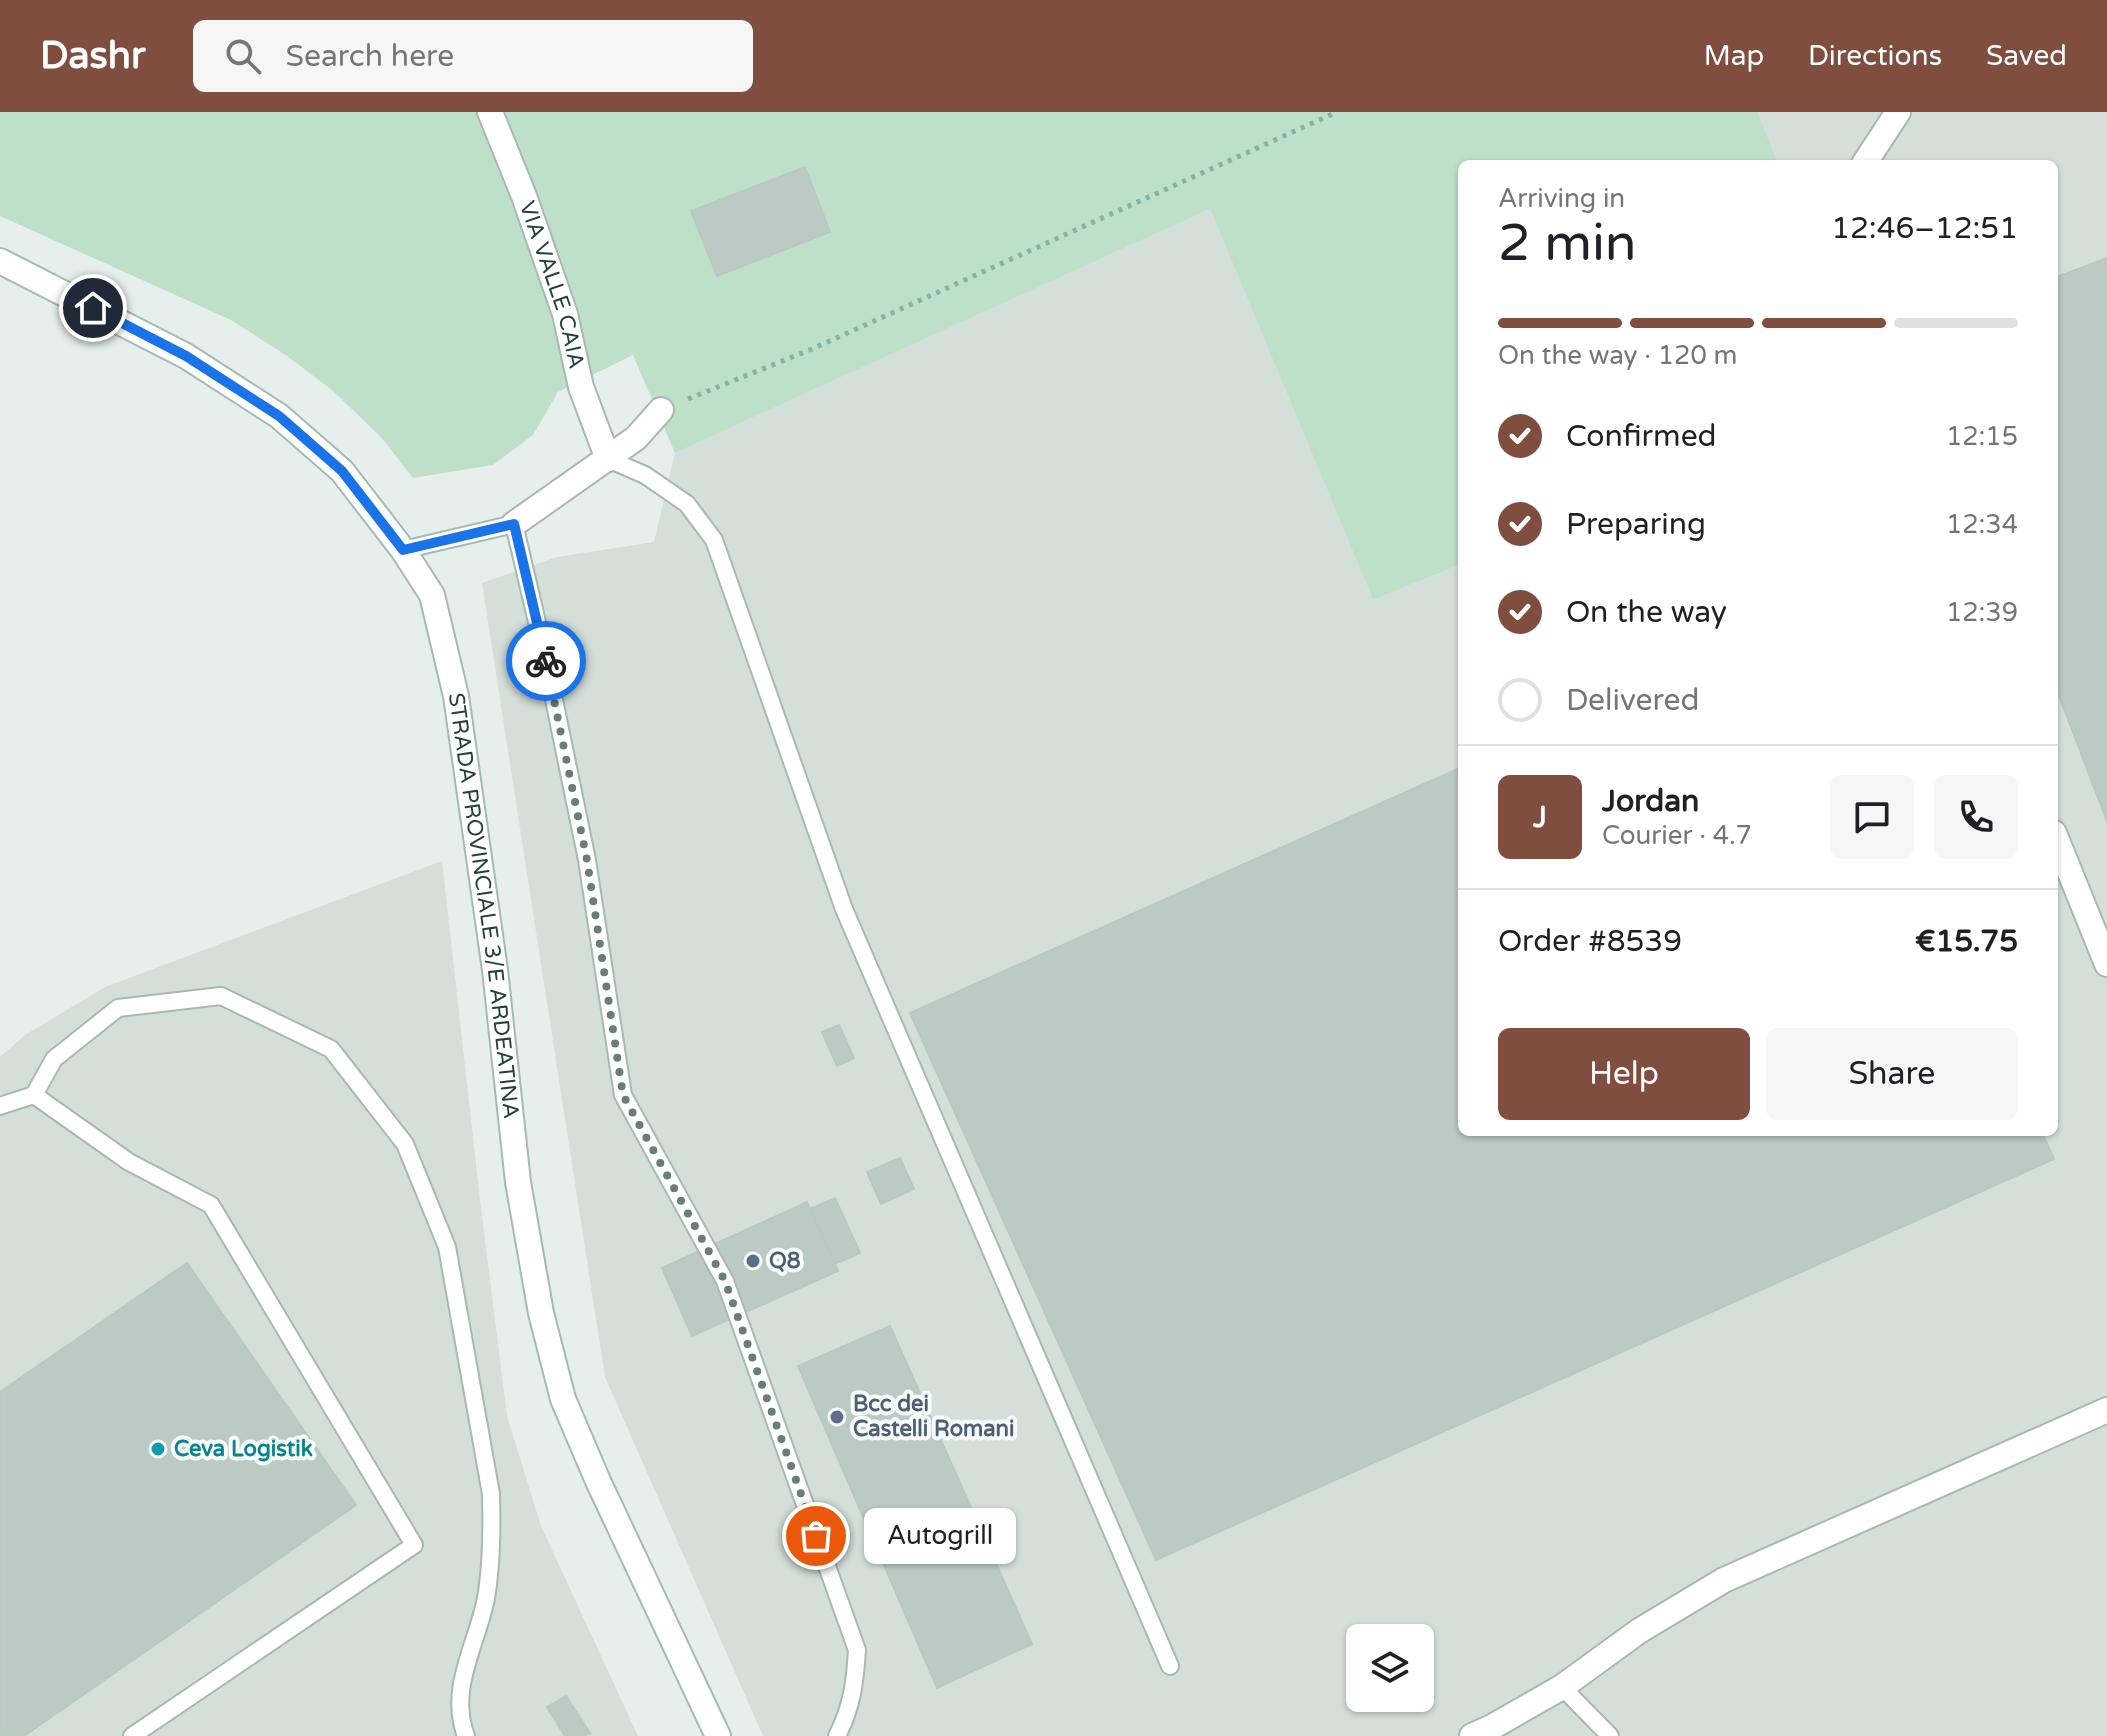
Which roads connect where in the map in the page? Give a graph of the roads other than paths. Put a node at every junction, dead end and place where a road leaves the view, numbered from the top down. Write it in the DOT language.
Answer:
graph roads {
  1 [pos="490,112"];
  2 [pos="1898,112"];
  3 [pos="1867,160"];
  4 [pos="0,261"];
  5 [pos="661,410"];
  6 [pos="608,459"];
  7 [pos="514,524"];
  8 [pos="403,550"];
  9 [pos="2058,843"];
  10 [pos="2107,964"];
  11 [pos="34,1095"];
  12 [pos="0,1106"];
  13 [pos="2107,1410"];
  14 [pos="1170,1666"];
  15 [pos="1562,1687"];
  16 [pos="1489,1733"];
  17 [pos="132,1736"];
  18 [pos="466,1736"];
  19 [pos="718,1736"];
  20 [pos="837,1736"];
  21 [pos="1610,1736"];
  1 -- 6 [label="main road, VIA VALLE CAIA"];
  2 -- 3 [label="main road"];
  4 -- 8 [label="main road, STRADA PROVINCIALE 3/E ARDEATINA"];
  5 -- 6 [label="main road"];
  6 -- 7 [label="main road"];
  6 -- 14 [label="lane"];
  7 -- 8 [label="lane"];
  7 -- 20 [label="lane"];
  8 -- 19 [label="main road, STRADA PROVINCIALE 3/E ARDEATINA"];
  9 -- 10 [label="main road"];
  11 -- 12 [label="lane"];
  11 -- 17 [label="lane"];
  11 -- 18 [label="lane"];
  13 -- 15 [label="main road"];
  15 -- 16 [label="main road"];
  15 -- 21 [label="lane"];
}
